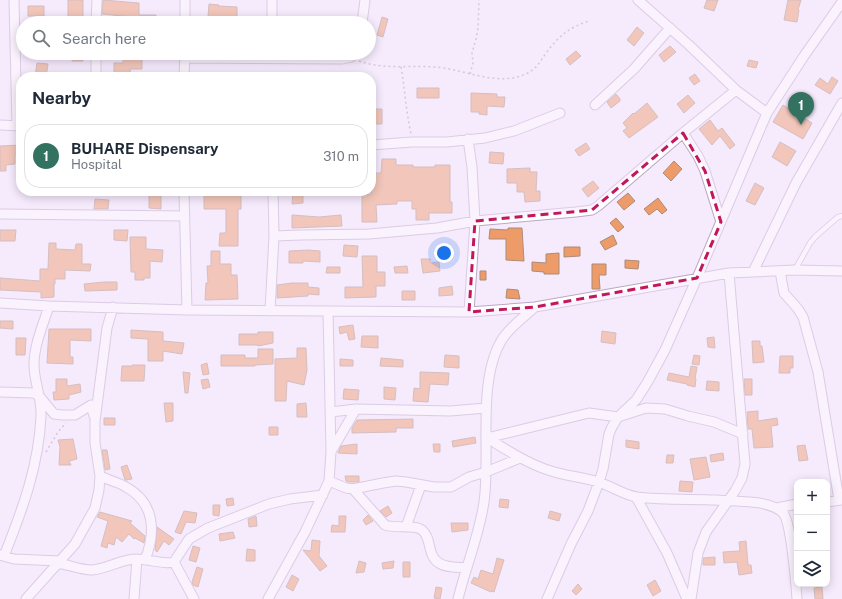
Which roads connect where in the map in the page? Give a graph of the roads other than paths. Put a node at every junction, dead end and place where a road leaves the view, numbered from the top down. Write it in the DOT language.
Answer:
graph roads {
  1 [pos="14,0"];
  2 [pos="97,0"];
  3 [pos="185,0"];
  4 [pos="272,0"];
  5 [pos="365,0"];
  6 [pos="638,0"];
  7 [pos="842,2"];
  8 [pos="96,16"];
  9 [pos="185,16"];
  10 [pos="272,16"];
  11 [pos="363,16"];
  12 [pos="670,28"];
  13 [pos="16,50"];
  14 [pos="16,60"];
  15 [pos="96,60"];
  16 [pos="185,60"];
  17 [pos="17,72"];
  18 [pos="96,72"];
  19 [pos="184,72"];
  20 [pos="736,90"];
  21 [pos="842,103"];
  22 [pos="595,105"];
  23 [pos="560,113"];
  24 [pos="767,113"];
  25 [pos="0,125"];
  26 [pos="16,126"];
  27 [pos="683,133"];
  28 [pos="468,139"];
  29 [pos="376,144"];
  30 [pos="184,196"];
  31 [pos="273,196"];
  32 [pos="0,214"];
  33 [pos="184,216"];
  34 [pos="842,216"];
  35 [pos="475,221"];
  36 [pos="721,222"];
  37 [pos="274,236"];
  38 [pos="795,270"];
  39 [pos="780,271"];
  40 [pos="842,271"];
  41 [pos="753,272"];
  42 [pos="729,273"];
  43 [pos="697,278"];
  44 [pos="0,303"];
  45 [pos="49,306"];
  46 [pos="536,307"];
  47 [pos="113,308"];
  48 [pos="187,310"];
  49 [pos="270,311"];
  50 [pos="328,311"];
  51 [pos="469,312"];
  52 [pos="0,392"];
  53 [pos="40,397"];
  54 [pos="486,408"];
  55 [pos="356,409"];
  56 [pos="331,412"];
  57 [pos="618,418"];
  58 [pos="96,421"];
  59 [pos="743,434"];
  60 [pos="487,438"];
  61 [pos="332,452"];
  62 [pos="520,458"];
  63 [pos="486,472"];
  64 [pos="100,476"];
  65 [pos="329,481"];
  66 [pos="599,482"];
  67 [pos="421,485"];
  68 [pos="353,489"];
  69 [pos="323,495"];
  70 [pos="636,497"];
  71 [pos="840,500"];
  72 [pos="727,501"];
  73 [pos="830,502"];
  74 [pos="794,505"];
  75 [pos="778,508"];
  76 [pos="406,527"];
  77 [pos="2,556"];
  78 [pos="141,560"];
  79 [pos="59,562"];
  80 [pos="174,562"];
  81 [pos="467,568"];
  82 [pos="26,599"];
  83 [pos="134,599"];
  84 [pos="194,599"];
  85 [pos="268,599"];
  86 [pos="458,599"];
  87 [pos="547,599"];
  88 [pos="687,599"];
  89 [pos="691,599"];
  90 [pos="797,599"];
  1 -- 13 [label="street"];
  2 -- 8 [label="street"];
  3 -- 9 [label="street"];
  4 -- 10 [label="street"];
  5 -- 11 [label="street"];
  6 -- 12 [label="street"];
  7 -- 24 [label="street"];
  12 -- 20 [label="street"];
  12 -- 22 [label="street"];
  14 -- 17 [label="street"];
  15 -- 18 [label="street"];
  16 -- 19 [label="street"];
  20 -- 24 [label="street"];
  20 -- 27 [label="street"];
  21 -- 41 [label="street"];
  23 -- 28 [label="street"];
  24 -- 36 [label="street"];
  25 -- 26 [label="street"];
  27 -- 35 [label="street"];
  27 -- 36 [label="street"];
  28 -- 29 [label="street"];
  28 -- 35 [label="street"];
  30 -- 33 [label="street"];
  31 -- 37 [label="street"];
  32 -- 33 [label="street"];
  33 -- 48 [label="street"];
  34 -- 38 [label="lane"];
  35 -- 37 [label="street"];
  35 -- 51 [label="street"];
  36 -- 43 [label="street"];
  37 -- 49 [label="street"];
  38 -- 39 [label="street"];
  38 -- 40 [label="street"];
  39 -- 41 [label="street"];
  39 -- 71 [label="street"];
  41 -- 42 [label="street"];
  42 -- 43 [label="street"];
  42 -- 59 [label="street"];
  43 -- 46 [label="street"];
  43 -- 57 [label="street"];
  44 -- 45 [label="street"];
  45 -- 47 [label="street"];
  45 -- 53 [label="street"];
  46 -- 51 [label="street"];
  46 -- 54 [label="street"];
  47 -- 48 [label="street"];
  47 -- 58 [label="street"];
  48 -- 49 [label="street"];
  49 -- 50 [label="street"];
  50 -- 51 [label="street"];
  50 -- 56 [label="street"];
  52 -- 53 [label="street"];
  53 -- 58 [label="street"];
  53 -- 77 [label="street"];
  54 -- 55 [label="street"];
  54 -- 60 [label="street"];
  55 -- 56 [label="street"];
  55 -- 61 [label="street"];
  56 -- 61 [label="street"];
  57 -- 59 [label="street"];
  57 -- 60 [label="street"];
  57 -- 66 [label="street"];
  58 -- 64 [label="street"];
  59 -- 72 [label="street"];
  60 -- 62 [label="street"];
  60 -- 63 [label="street"];
  61 -- 65 [label="street"];
  62 -- 63 [label="street"];
  62 -- 66 [label="street"];
  63 -- 67 [label="street"];
  63 -- 81 [label="street"];
  64 -- 78 [label="street"];
  64 -- 79 [label="street"];
  65 -- 68 [label="street"];
  65 -- 69 [label="street"];
  66 -- 70 [label="street"];
  66 -- 87 [label="street"];
  67 -- 68 [label="street"];
  67 -- 76 [label="street"];
  68 -- 76 [label="street"];
  69 -- 80 [label="street"];
  69 -- 85 [label="street"];
  70 -- 72 [label="street"];
  70 -- 88 [label="street"];
  71 -- 73 [label="street"];
  72 -- 75 [label="street"];
  72 -- 89 [label="street"];
  74 -- 75 [label="street"];
  75 -- 90 [label="street"];
  76 -- 81 [label="street"];
  77 -- 79 [label="street"];
  78 -- 79 [label="street"];
  78 -- 80 [label="street"];
  78 -- 83 [label="street"];
  79 -- 82 [label="street"];
  80 -- 84 [label="street"];
  81 -- 86 [label="street"];
}
